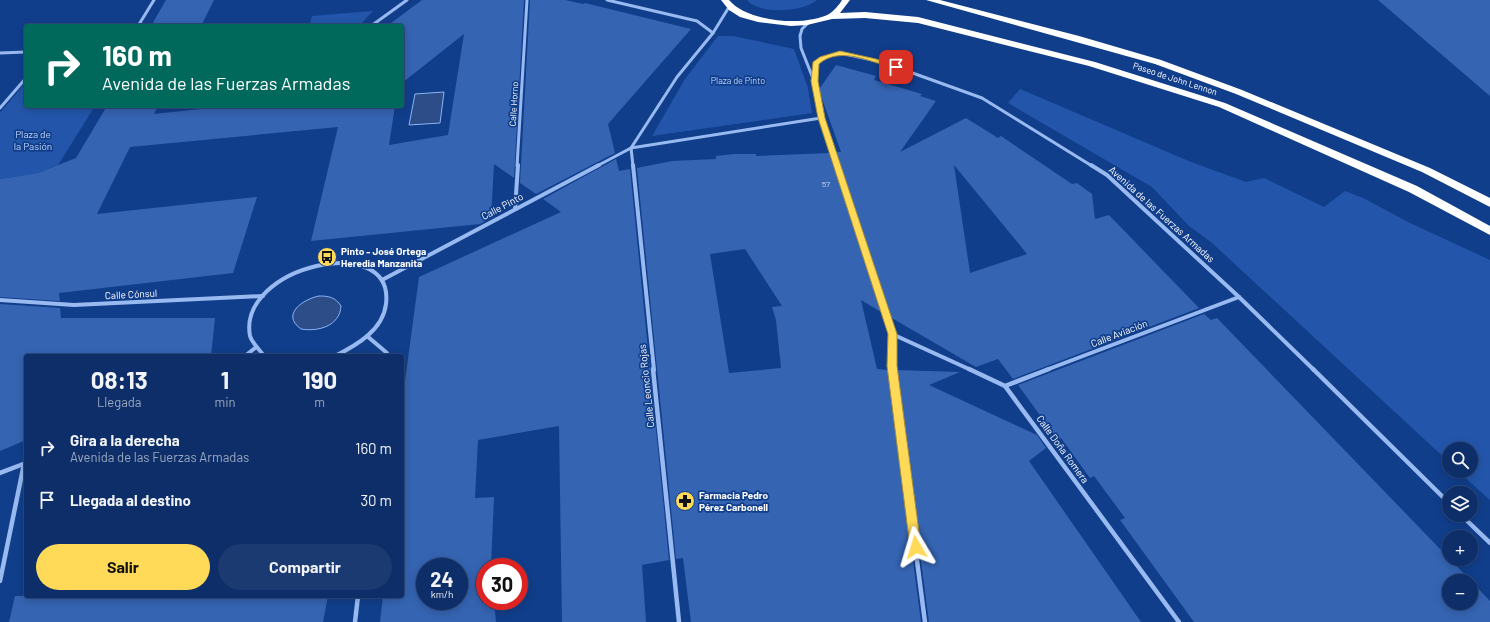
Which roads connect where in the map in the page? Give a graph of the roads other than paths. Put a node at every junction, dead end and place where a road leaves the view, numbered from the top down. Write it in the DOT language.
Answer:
graph roads {
  1 [pos="154,0"];
  2 [pos="407,0"];
  3 [pos="527,0"];
  4 [pos="607,0"];
  5 [pos="714,0"];
  6 [pos="846,0"];
  7 [pos="930,0"];
  8 [pos="727,4"];
  9 [pos="832,16"];
  10 [pos="810,21"];
  11 [pos="139,24"];
  12 [pos="374,24"];
  13 [pos="713,33"];
  14 [pos="24,52"];
  15 [pos="0,53"];
  16 [pos="24,80"];
  17 [pos="814,81"];
  18 [pos="0,108"];
  19 [pos="821,118"];
  20 [pos="631,148"];
  21 [pos="1490,204"];
  22 [pos="515,209"];
  23 [pos="1490,231"];
  24 [pos="382,280"];
  25 [pos="263,296"];
  26 [pos="1239,297"];
  27 [pos="0,300"];
  28 [pos="892,334"];
  29 [pos="367,336"];
  30 [pos="254,348"];
  31 [pos="247,354"];
  32 [pos="262,354"];
  33 [pos="340,354"];
  34 [pos="387,354"];
  35 [pos="1005,386"];
  36 [pos="24,463"];
  37 [pos="24,468"];
  38 [pos="0,472"];
  39 [pos="1442,496"];
  40 [pos="1468,522"];
  41 [pos="1490,543"];
  42 [pos="0,581"];
  43 [pos="358,598"];
  44 [pos="355,622"];
  45 [pos="679,622"];
  46 [pos="925,622"];
  47 [pos="1179,622"];
  1 -- 11 [label="street"];
  2 -- 12 [label="street"];
  3 -- 22 [label="street, Calle Horno"];
  4 -- 13 [label="street"];
  5 -- 8 [label="highway"];
  6 -- 9 [label="highway"];
  7 -- 21 [label="highway, Paseo de John Lennon"];
  8 -- 10 [label="highway, Paseo de John Lennon"];
  8 -- 13 [label="street"];
  9 -- 10 [label="highway, Paseo de John Lennon"];
  9 -- 23 [label="highway, Paseo de John Lennon"];
  10 -- 17 [label="street"];
  13 -- 20 [label="street"];
  14 -- 15 [label="street"];
  16 -- 18 [label="street"];
  17 -- 19 [label="street"];
  17 -- 26 [label="street, Avenida de las Fuerzas Armadas"];
  19 -- 20 [label="street"];
  19 -- 28 [label="street"];
  20 -- 22 [label="street, Calle Pinto"];
  20 -- 45 [label="street, Calle Leoncio Rojas"];
  22 -- 24 [label="street, Calle Pinto"];
  24 -- 25 [label="street"];
  24 -- 29 [label="street"];
  25 -- 27 [label="street, Calle Cónsul"];
  25 -- 30 [label="street"];
  26 -- 35 [label="street, Calle Aviación"];
  26 -- 39 [label="street, Avenida de las Fuerzas Armadas"];
  28 -- 35 [label="street, Calle Doña Romera"];
  28 -- 46 [label="street"];
  29 -- 33 [label="street"];
  29 -- 34 [label="street"];
  30 -- 31 [label="street"];
  30 -- 32 [label="street"];
  35 -- 47 [label="street, Calle Doña Romera"];
  36 -- 38 [label="street"];
  37 -- 42 [label="street"];
  40 -- 41 [label="street"];
  43 -- 44 [label="street"];
}
